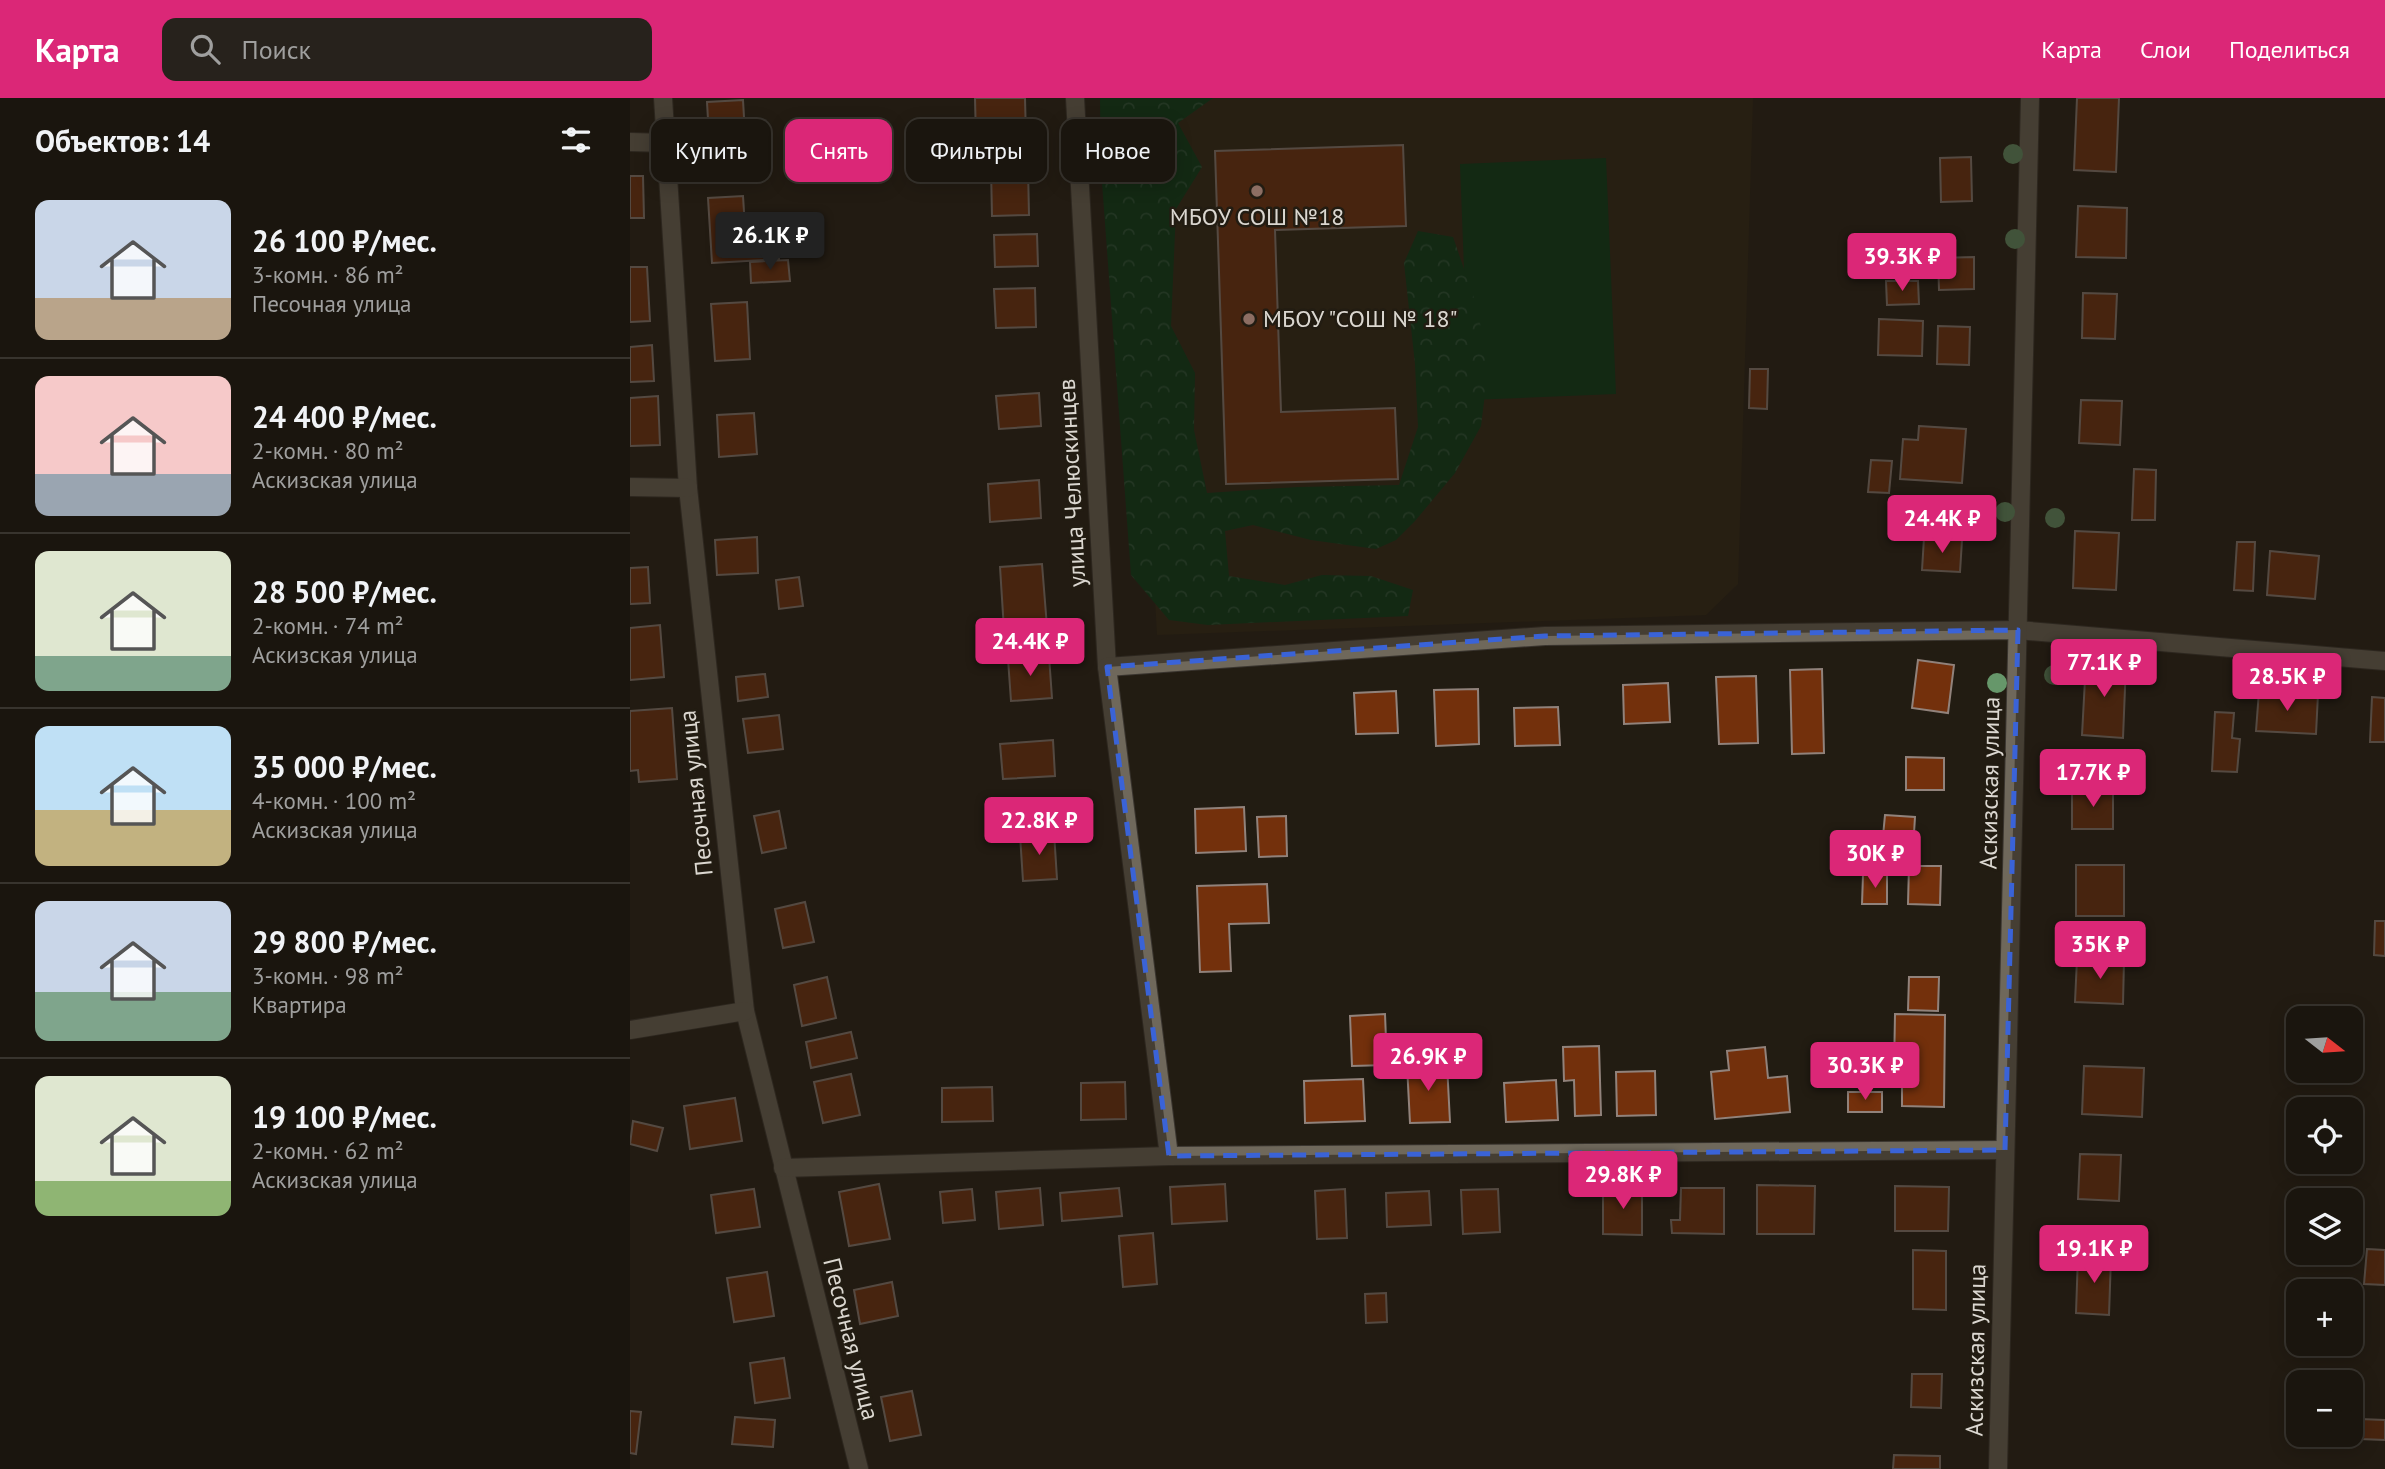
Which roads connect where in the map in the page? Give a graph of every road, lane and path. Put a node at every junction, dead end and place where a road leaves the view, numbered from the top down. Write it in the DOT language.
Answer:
graph roads {
  1 [pos="663,98"];
  2 [pos="1075,98"];
  3 [pos="2030,98"];
  4 [pos="664,119"];
  5 [pos="630,142"];
  6 [pos="651,143"];
  7 [pos="668,182"];
  8 [pos="630,487"];
  9 [pos="688,488"];
  10 [pos="2018,630"];
  11 [pos="2385,661"];
  12 [pos="1107,667"];
  13 [pos="745,1011"];
  14 [pos="630,1030"];
  15 [pos="2005,1150"];
  16 [pos="1168,1156"];
  17 [pos="783,1168"];
  18 [pos="859,1469"];
  19 [pos="1998,1469"];
  1 -- 4 [label="street, Песочная улица"];
  2 -- 12 [label="street, улица Челюскинцев"];
  3 -- 10 [label="street, Аскизская улица"];
  5 -- 6 [label="street"];
  7 -- 9 [label="street, Песочная улица"];
  8 -- 9 [label="street"];
  9 -- 13 [label="street, Песочная улица"];
  10 -- 11 [label="street"];
  10 -- 12 [label="street"];
  10 -- 15 [label="street, Аскизская улица"];
  12 -- 16 [label="street, улица Челюскинцев"];
  13 -- 14 [label="street"];
  13 -- 17 [label="street, Песочная улица"];
  15 -- 16 [label="street"];
  15 -- 19 [label="street, Аскизская улица"];
  16 -- 17 [label="street"];
  17 -- 18 [label="street, Песочная улица"];
}
